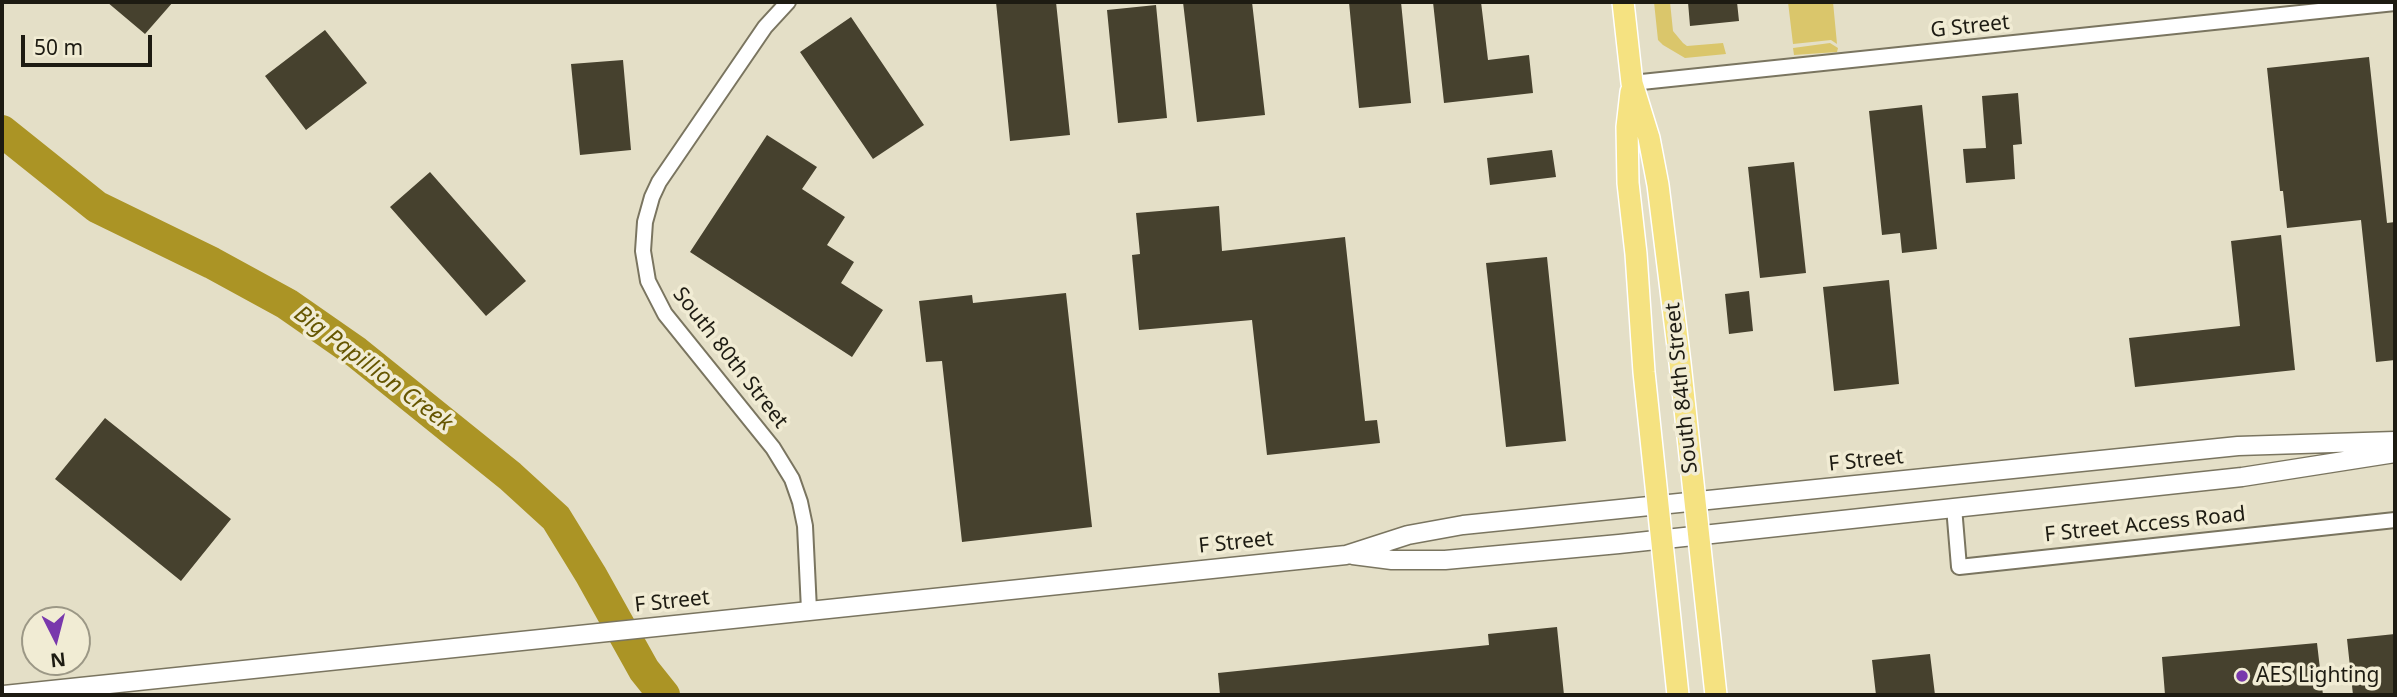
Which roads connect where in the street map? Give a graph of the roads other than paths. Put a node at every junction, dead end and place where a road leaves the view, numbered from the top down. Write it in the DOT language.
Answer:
graph roads {
  1 [pos="788,2"];
  2 [pos="1623,2"];
  3 [pos="2395,4"];
  4 [pos="1632,83"];
  5 [pos="2395,441"];
  6 [pos="2395,453"];
  7 [pos="1694,501"];
  8 [pos="1658,505"];
  9 [pos="1954,507"];
  10 [pos="2395,520"];
  11 [pos="1698,535"];
  12 [pos="1661,539"];
  13 [pos="1346,555"];
  14 [pos="809,610"];
  15 [pos="4,695"];
  16 [pos="1678,695"];
  17 [pos="1716,695"];
  1 -- 14 [label="street, South 80th Street"];
  2 -- 4 [label="main road, South 84th Street"];
  3 -- 4 [label="street, G Street"];
  4 -- 7 [label="main road, South 84th Street"];
  4 -- 8 [label="main road, South 84th Street"];
  5 -- 7 [label="street, F Street"];
  6 -- 9 [label="street, F Street"];
  7 -- 8 [label="street, F Street"];
  7 -- 11 [label="main road, South 84th Street"];
  8 -- 12 [label="main road, South 84th Street"];
  8 -- 13 [label="street, F Street"];
  9 -- 10 [label="street, F Street Access Road"];
  9 -- 11 [label="street, F Street"];
  11 -- 12 [label="street, F Street"];
  11 -- 17 [label="main road, South 84th Street"];
  12 -- 13 [label="street, F Street"];
  12 -- 16 [label="main road, South 84th Street"];
  13 -- 14 [label="street, F Street"];
  14 -- 15 [label="street, F Street"];
}
